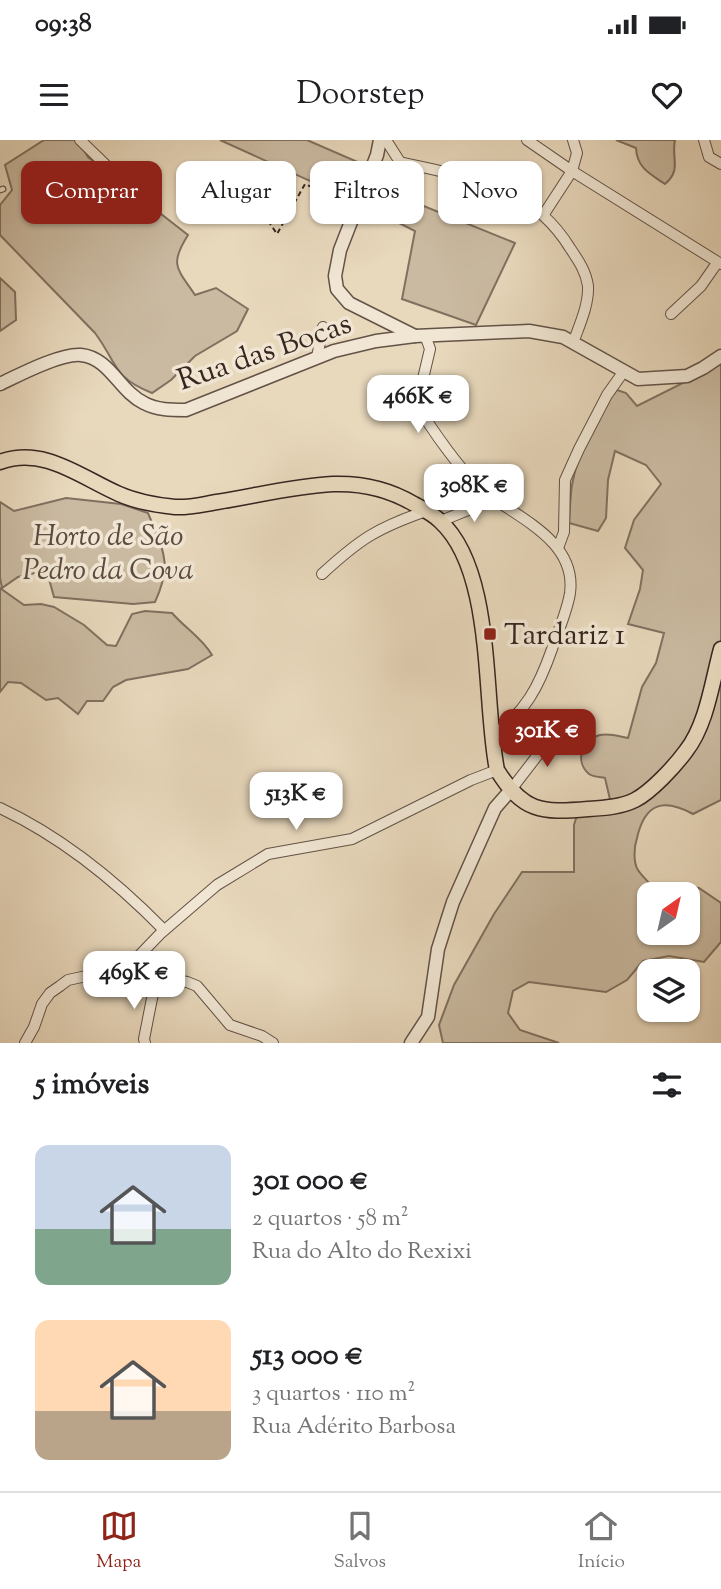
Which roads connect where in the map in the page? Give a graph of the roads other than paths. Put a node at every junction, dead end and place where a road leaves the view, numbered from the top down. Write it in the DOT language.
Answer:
graph roads {
  1 [pos="80,140"];
  2 [pos="380,140"];
  3 [pos="386,140"];
  4 [pos="527,140"];
  5 [pos="576,140"];
  6 [pos="704,140"];
  7 [pos="377,155"];
  8 [pos="102,161"];
  9 [pos="397,161"];
  10 [pos="399,161"];
  11 [pos="721,164"];
  12 [pos="424,168"];
  13 [pos="572,172"];
  14 [pos="544,214"];
  15 [pos="719,263"];
  16 [pos="671,314"];
  17 [pos="323,327"];
  18 [pos="420,335"];
  19 [pos="573,343"];
  20 [pos="721,356"];
  21 [pos="317,357"];
  22 [pos="624,371"];
  23 [pos="0,384"];
  24 [pos="0,462"];
  25 [pos="495,499"];
  26 [pos="426,511"];
  27 [pos="441,521"];
  28 [pos="558,548"];
  29 [pos="322,574"];
  30 [pos="721,649"];
  31 [pos="572,732"];
  32 [pos="493,735"];
  33 [pos="497,770"];
  34 [pos="510,792"];
  35 [pos="0,808"];
  36 [pos="164,930"];
  37 [pos="134,961"];
  38 [pos="156,978"];
  39 [pos="25,1043"];
  40 [pos="145,1043"];
  41 [pos="273,1043"];
  42 [pos="411,1043"];
  1 -- 8 [label="street"];
  2 -- 7 [label="street"];
  3 -- 10 [label="street"];
  4 -- 13 [label="street"];
  5 -- 13 [label="street"];
  6 -- 11 [label="street"];
  7 -- 9 [label="street"];
  7 -- 18 [label="street"];
  12 -- 14 [label="street"];
  13 -- 14 [label="street"];
  13 -- 15 [label="street"];
  14 -- 19 [label="street"];
  15 -- 16 [label="street"];
  17 -- 21 [label="street"];
  18 -- 19 [label="street, Rua das Bocas"];
  18 -- 21 [label="street, Rua das Bocas"];
  18 -- 25 [label="street"];
  19 -- 22 [label="street, Rua das Bocas"];
  20 -- 22 [label="street, Rua das Bocas"];
  21 -- 23 [label="street, Rua das Bocas"];
  22 -- 28 [label="street"];
  24 -- 26 [label="main road"];
  25 -- 27 [label="street"];
  25 -- 28 [label="street"];
  26 -- 27 [label="main road"];
  26 -- 29 [label="street"];
  27 -- 32 [label="main road"];
  28 -- 32 [label="street"];
  30 -- 34 [label="main road"];
  31 -- 34 [label="street"];
  32 -- 33 [label="main road"];
  33 -- 34 [label="main road"];
  33 -- 36 [label="street"];
  34 -- 42 [label="street"];
  35 -- 36 [label="street"];
  36 -- 37 [label="street"];
  37 -- 38 [label="street"];
  37 -- 39 [label="street"];
  38 -- 40 [label="street"];
  38 -- 41 [label="street"];
}
